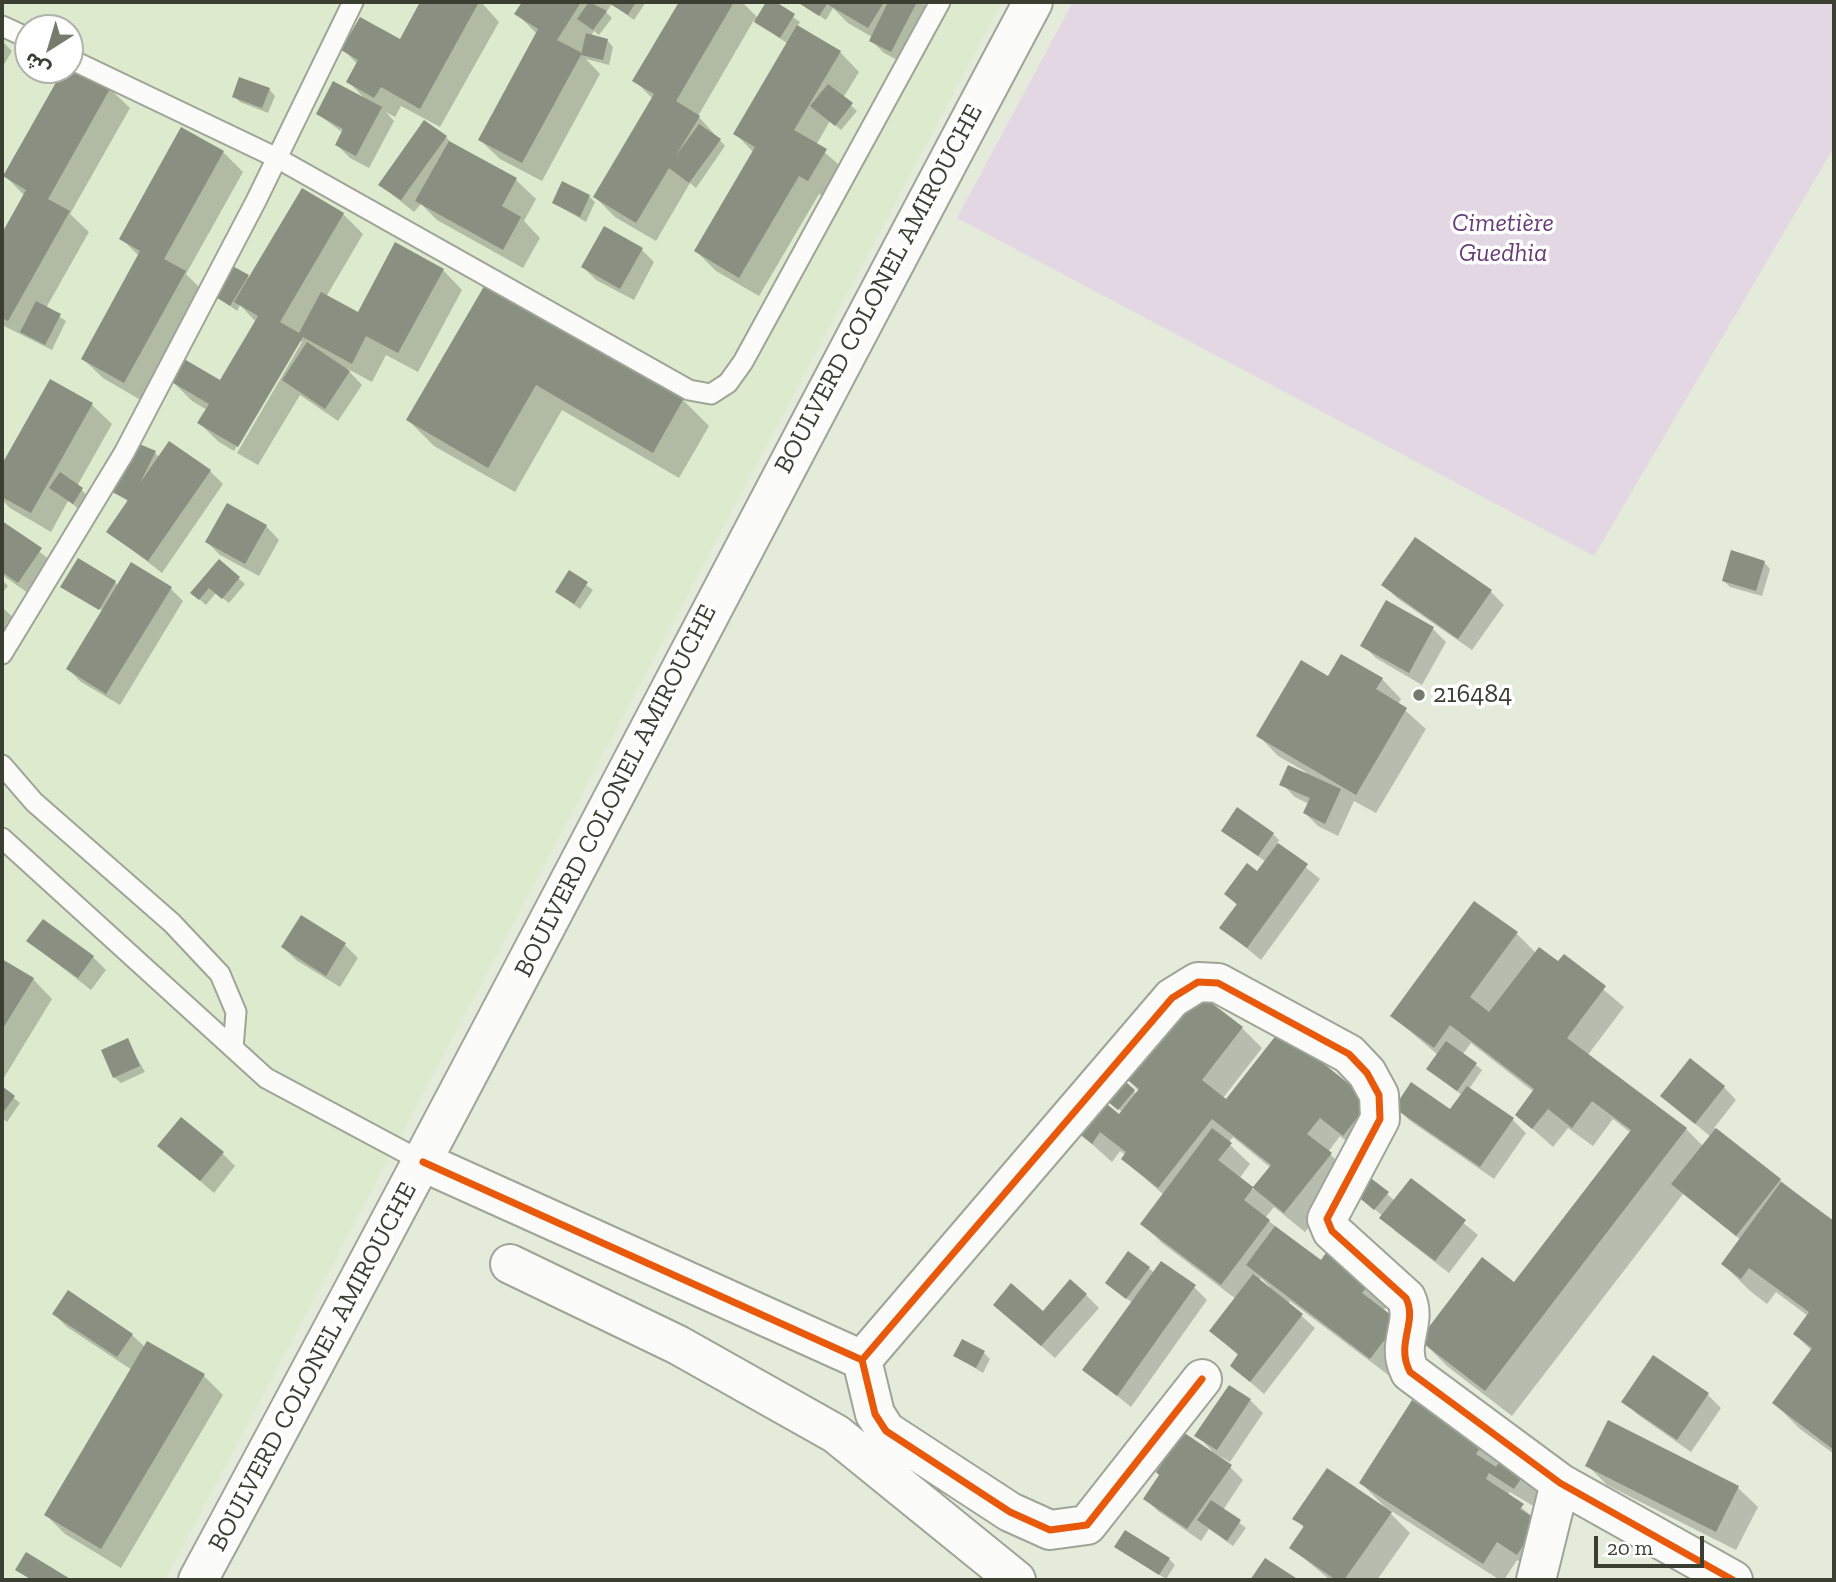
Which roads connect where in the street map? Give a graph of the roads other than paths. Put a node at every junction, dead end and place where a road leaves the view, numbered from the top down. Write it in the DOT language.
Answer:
graph roads {
  1 [pos="353,2"];
  2 [pos="940,2"];
  3 [pos="1033,2"];
  4 [pos="84,65"];
  5 [pos="277,158"];
  6 [pos="2,654"];
  7 [pos="2,765"];
  8 [pos="2,838"];
  9 [pos="233,1048"];
  10 [pos="423,1162"];
  11 [pos="510,1264"];
  12 [pos="862,1360"];
  13 [pos="1202,1379"];
  14 [pos="1560,1483"];
  15 [pos="198,1580"];
  16 [pos="1016,1580"];
  17 [pos="1536,1580"];
  18 [pos="1733,1580"];
  1 -- 5 [label="lane"];
  2 -- 5 [label="lane"];
  3 -- 10 [label="street, BOULVERD COLONEL AMIROUCHE"];
  4 -- 5 [label="lane"];
  5 -- 6 [label="lane"];
  7 -- 9 [label="lane"];
  8 -- 9 [label="lane"];
  9 -- 10 [label="lane"];
  10 -- 12 [label="street"];
  10 -- 15 [label="street, BOULVERD COLONEL AMIROUCHE"];
  11 -- 16 [label="street"];
  12 -- 13 [label="street"];
  12 -- 14 [label="street"];
  14 -- 17 [label="street"];
  14 -- 18 [label="street"];
}
